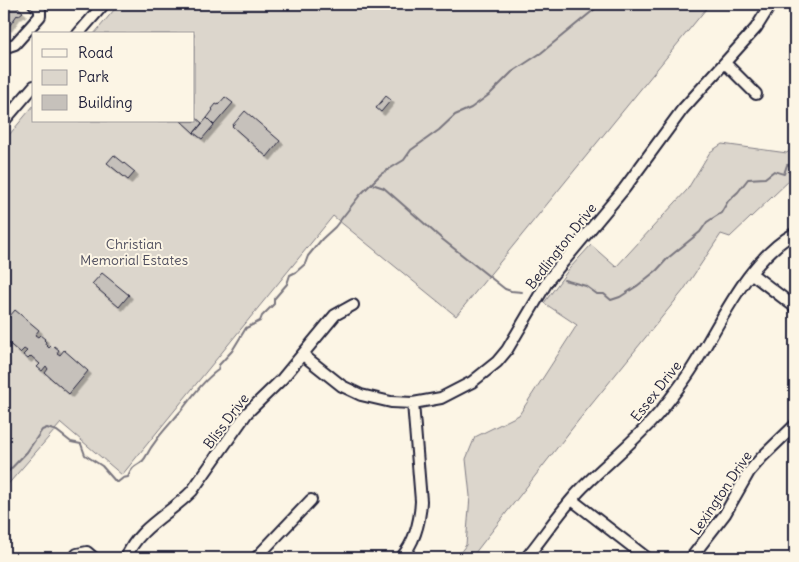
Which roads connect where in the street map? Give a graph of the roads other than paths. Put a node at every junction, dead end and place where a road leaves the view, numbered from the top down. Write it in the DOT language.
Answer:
graph roads {
  1 [pos="34,4"];
  2 [pos="104,4"];
  3 [pos="771,4"];
  4 [pos="80,32"];
  5 [pos="4,43"];
  6 [pos="725,63"];
  7 [pos="32,88"];
  8 [pos="756,94"];
  9 [pos="4,121"];
  10 [pos="795,233"];
  11 [pos="752,274"];
  12 [pos="353,305"];
  13 [pos="795,307"];
  14 [pos="303,355"];
  15 [pos="413,403"];
  16 [pos="795,424"];
  17 [pos="311,500"];
  18 [pos="572,500"];
  19 [pos="74,558"];
  20 [pos="94,558"];
  21 [pos="126,558"];
  22 [pos="256,558"];
  23 [pos="401,558"];
  24 [pos="526,558"];
  25 [pos="647,558"];
  26 [pos="691,558"];
  1 -- 5 [label="street"];
  2 -- 4 [label="street"];
  3 -- 6 [label="street, Bedlington Drive"];
  6 -- 8 [label="street"];
  6 -- 15 [label="street, Bedlington Drive"];
  7 -- 9 [label="street"];
  10 -- 11 [label="street, Essex Drive"];
  11 -- 13 [label="street"];
  11 -- 18 [label="street, Essex Drive"];
  12 -- 14 [label="street, Bliss Drive"];
  14 -- 15 [label="street, Bedlington Drive"];
  14 -- 21 [label="street, Bliss Drive"];
  15 -- 23 [label="street"];
  16 -- 26 [label="street, Lexington Drive"];
  17 -- 22 [label="street"];
  18 -- 24 [label="street, Essex Drive"];
  18 -- 25 [label="street"];
  19 -- 20 [label="street"];
}
